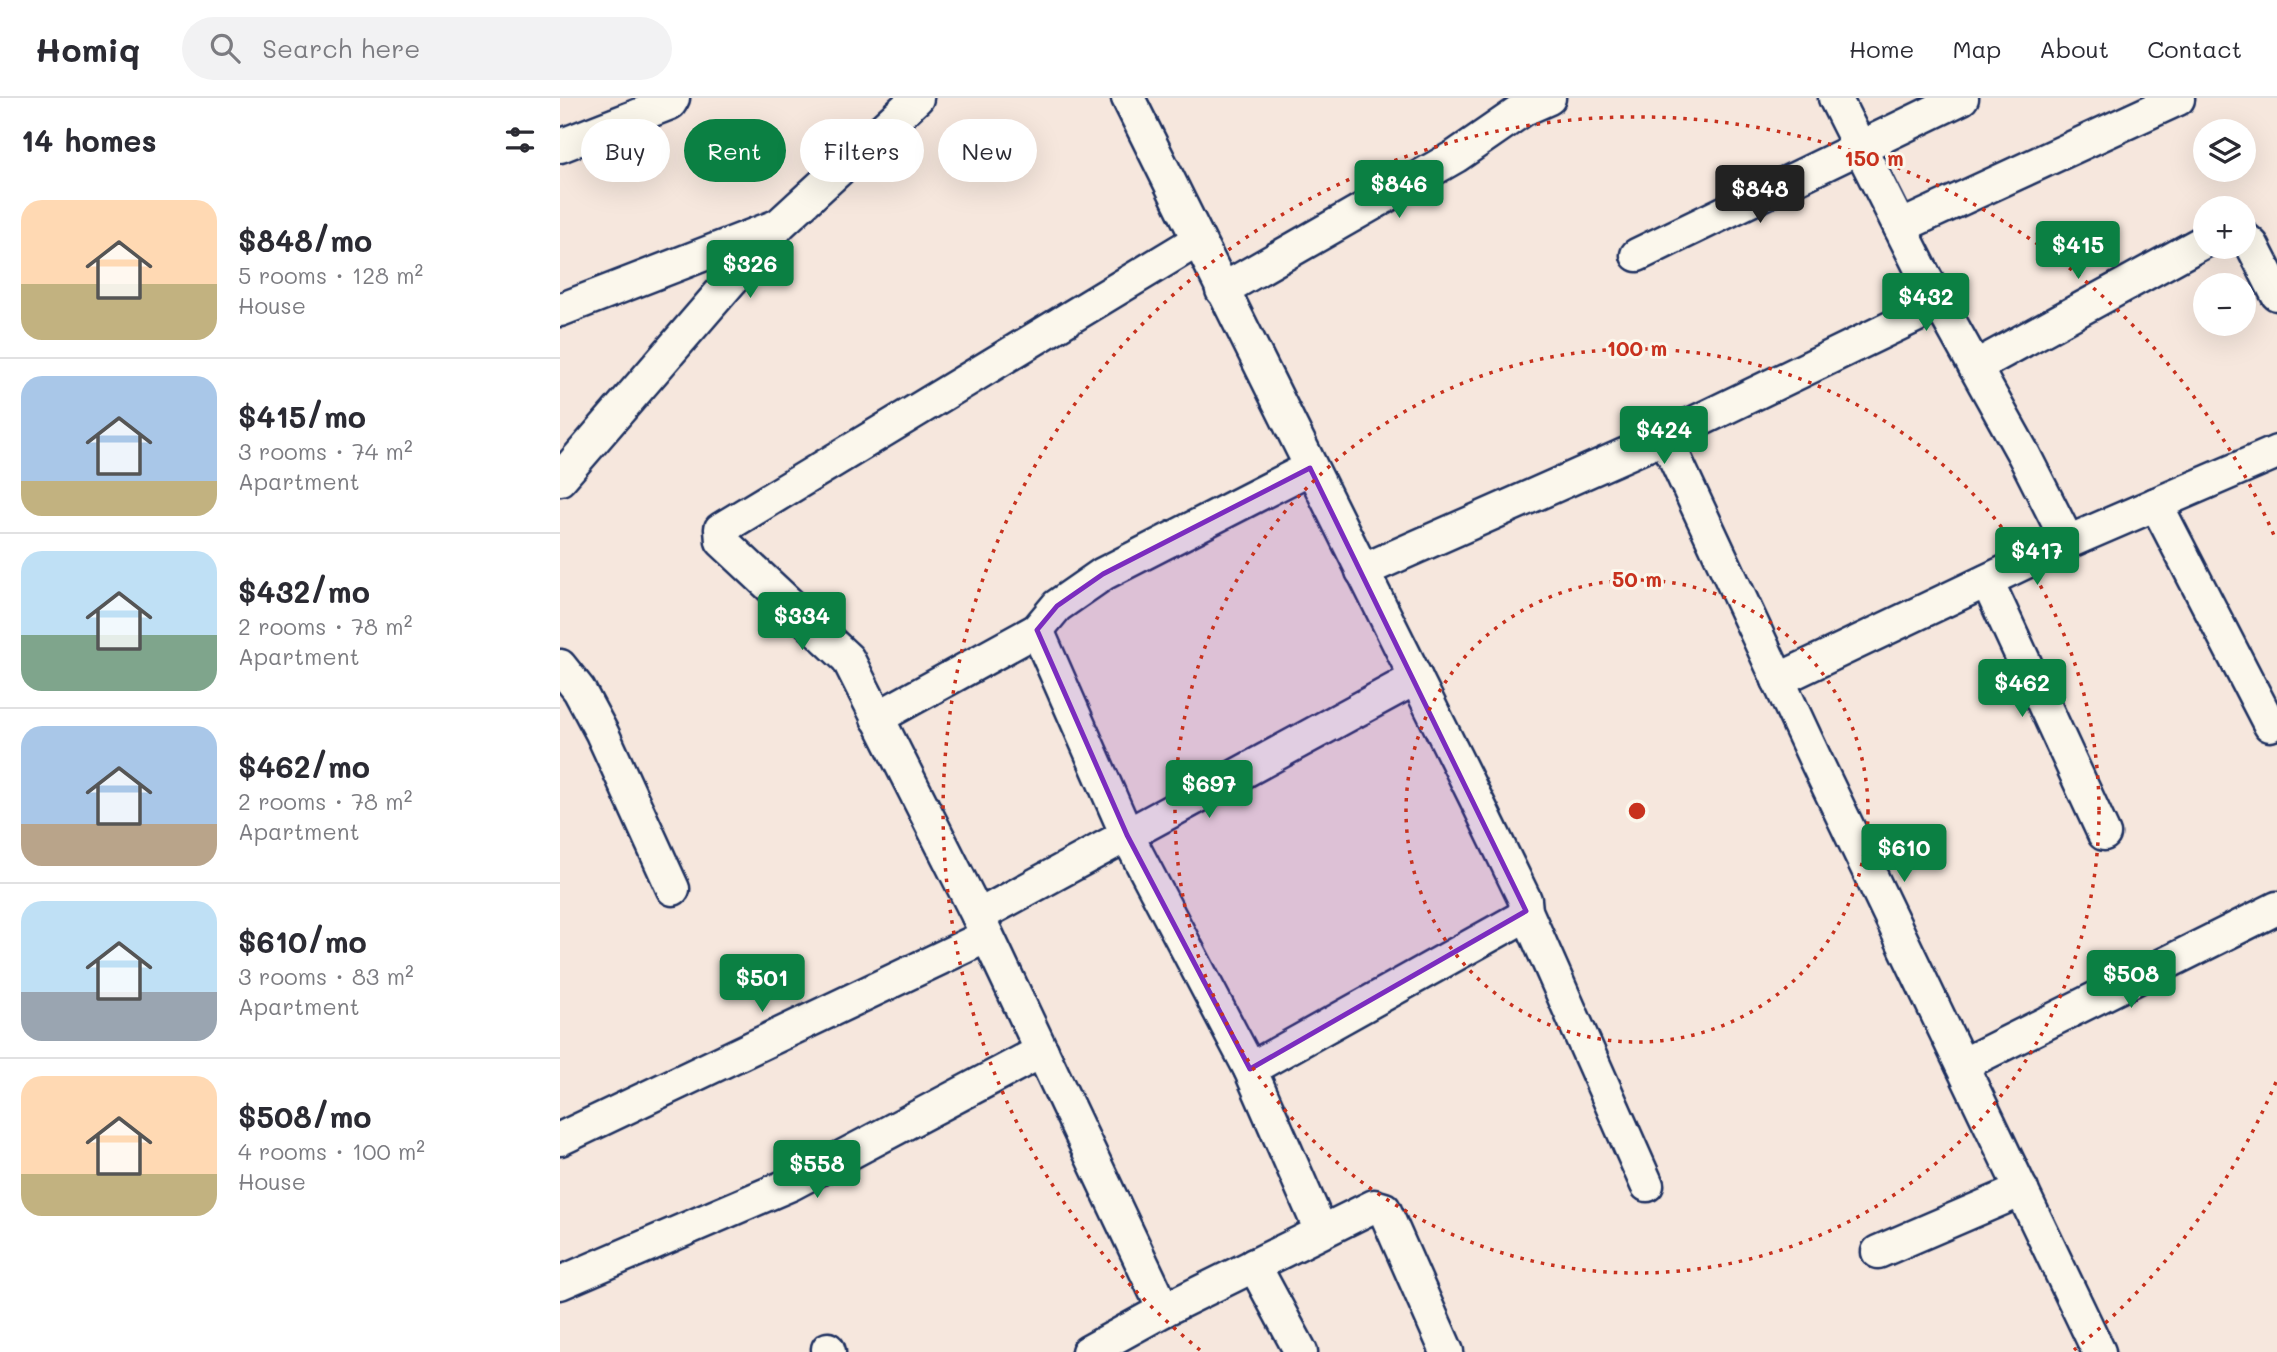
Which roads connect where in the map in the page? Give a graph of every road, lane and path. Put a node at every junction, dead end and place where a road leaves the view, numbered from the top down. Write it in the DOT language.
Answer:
graph roads {
  1 [pos="673,98"];
  2 [pos="917,98"];
  3 [pos="1128,98"];
  4 [pos="1549,98"];
  5 [pos="1835,98"];
  6 [pos="1962,98"];
  7 [pos="2178,99"];
  8 [pos="560,146"];
  9 [pos="1860,148"];
  10 [pos="780,225"];
  11 [pos="1900,227"];
  12 [pos="1198,240"];
  13 [pos="2193,249"];
  14 [pos="2256,253"];
  15 [pos="1637,255"];
  16 [pos="1222,290"];
  17 [pos="2277,294"];
  18 [pos="1940,304"];
  19 [pos="560,310"];
  20 [pos="1975,367"];
  21 [pos="1665,438"];
  22 [pos="2277,452"];
  23 [pos="1310,468"];
  24 [pos="560,479"];
  25 [pos="2156,504"];
  26 [pos="2068,542"];
  27 [pos="1362,571"];
  28 [pos="1987,581"];
  29 [pos="1037,630"];
  30 [pos="560,666"];
  31 [pos="1416,678"];
  32 [pos="1778,680"];
  33 [pos="877,718"];
  34 [pos="2270,725"];
  35 [pos="2104,834"];
  36 [pos="1127,835"];
  37 [pos="673,889"];
  38 [pos="2277,908"];
  39 [pos="1526,911"];
  40 [pos="982,926"];
  41 [pos="1042,1051"];
  42 [pos="1962,1065"];
  43 [pos="1250,1069"];
  44 [pos="560,1139"];
  45 [pos="1647,1185"];
  46 [pos="2022,1190"];
  47 [pos="1321,1231"];
  48 [pos="1878,1252"];
  49 [pos="1254,1265"];
  50 [pos="560,1283"];
  51 [pos="1164,1310"];
  52 [pos="1088,1352"];
  53 [pos="1301,1352"];
  54 [pos="1447,1352"];
  55 [pos="2099,1352"];
  1 -- 8 [label="street"];
  2 -- 10 [label="street"];
  3 -- 12 [label="street"];
  4 -- 16 [label="street"];
  5 -- 9 [label="street"];
  6 -- 9 [label="street"];
  7 -- 11 [label="street"];
  9 -- 11 [label="street"];
  9 -- 15 [label="street"];
  10 -- 19 [label="street"];
  10 -- 24 [label="street"];
  11 -- 18 [label="street"];
  12 -- 16 [label="street"];
  12 -- 33 [label="street"];
  13 -- 20 [label="street"];
  14 -- 17 [label="street"];
  16 -- 23 [label="street"];
  18 -- 20 [label="street"];
  18 -- 21 [label="street"];
  20 -- 26 [label="street"];
  21 -- 27 [label="street"];
  21 -- 32 [label="street"];
  22 -- 25 [label="street"];
  23 -- 27 [label="street"];
  23 -- 29 [label="street"];
  25 -- 26 [label="street"];
  25 -- 34 [label="street"];
  26 -- 28 [label="street"];
  27 -- 31 [label="street"];
  28 -- 32 [label="street"];
  28 -- 35 [label="street"];
  29 -- 33 [label="street"];
  29 -- 36 [label="street"];
  30 -- 37 [label="street"];
  31 -- 36 [label="street"];
  31 -- 39 [label="street"];
  32 -- 42 [label="street"];
  33 -- 40 [label="street"];
  36 -- 40 [label="street"];
  36 -- 43 [label="street"];
  38 -- 42 [label="street"];
  39 -- 43 [label="street"];
  39 -- 45 [label="street"];
  40 -- 41 [label="street"];
  40 -- 44 [label="street"];
  41 -- 50 [label="street"];
  41 -- 51 [label="street"];
  42 -- 46 [label="street"];
  43 -- 47 [label="street"];
  46 -- 48 [label="street"];
  46 -- 55 [label="street"];
  47 -- 49 [label="street"];
  47 -- 54 [label="street"];
  49 -- 51 [label="street"];
  49 -- 53 [label="street"];
  51 -- 52 [label="street"];
}
